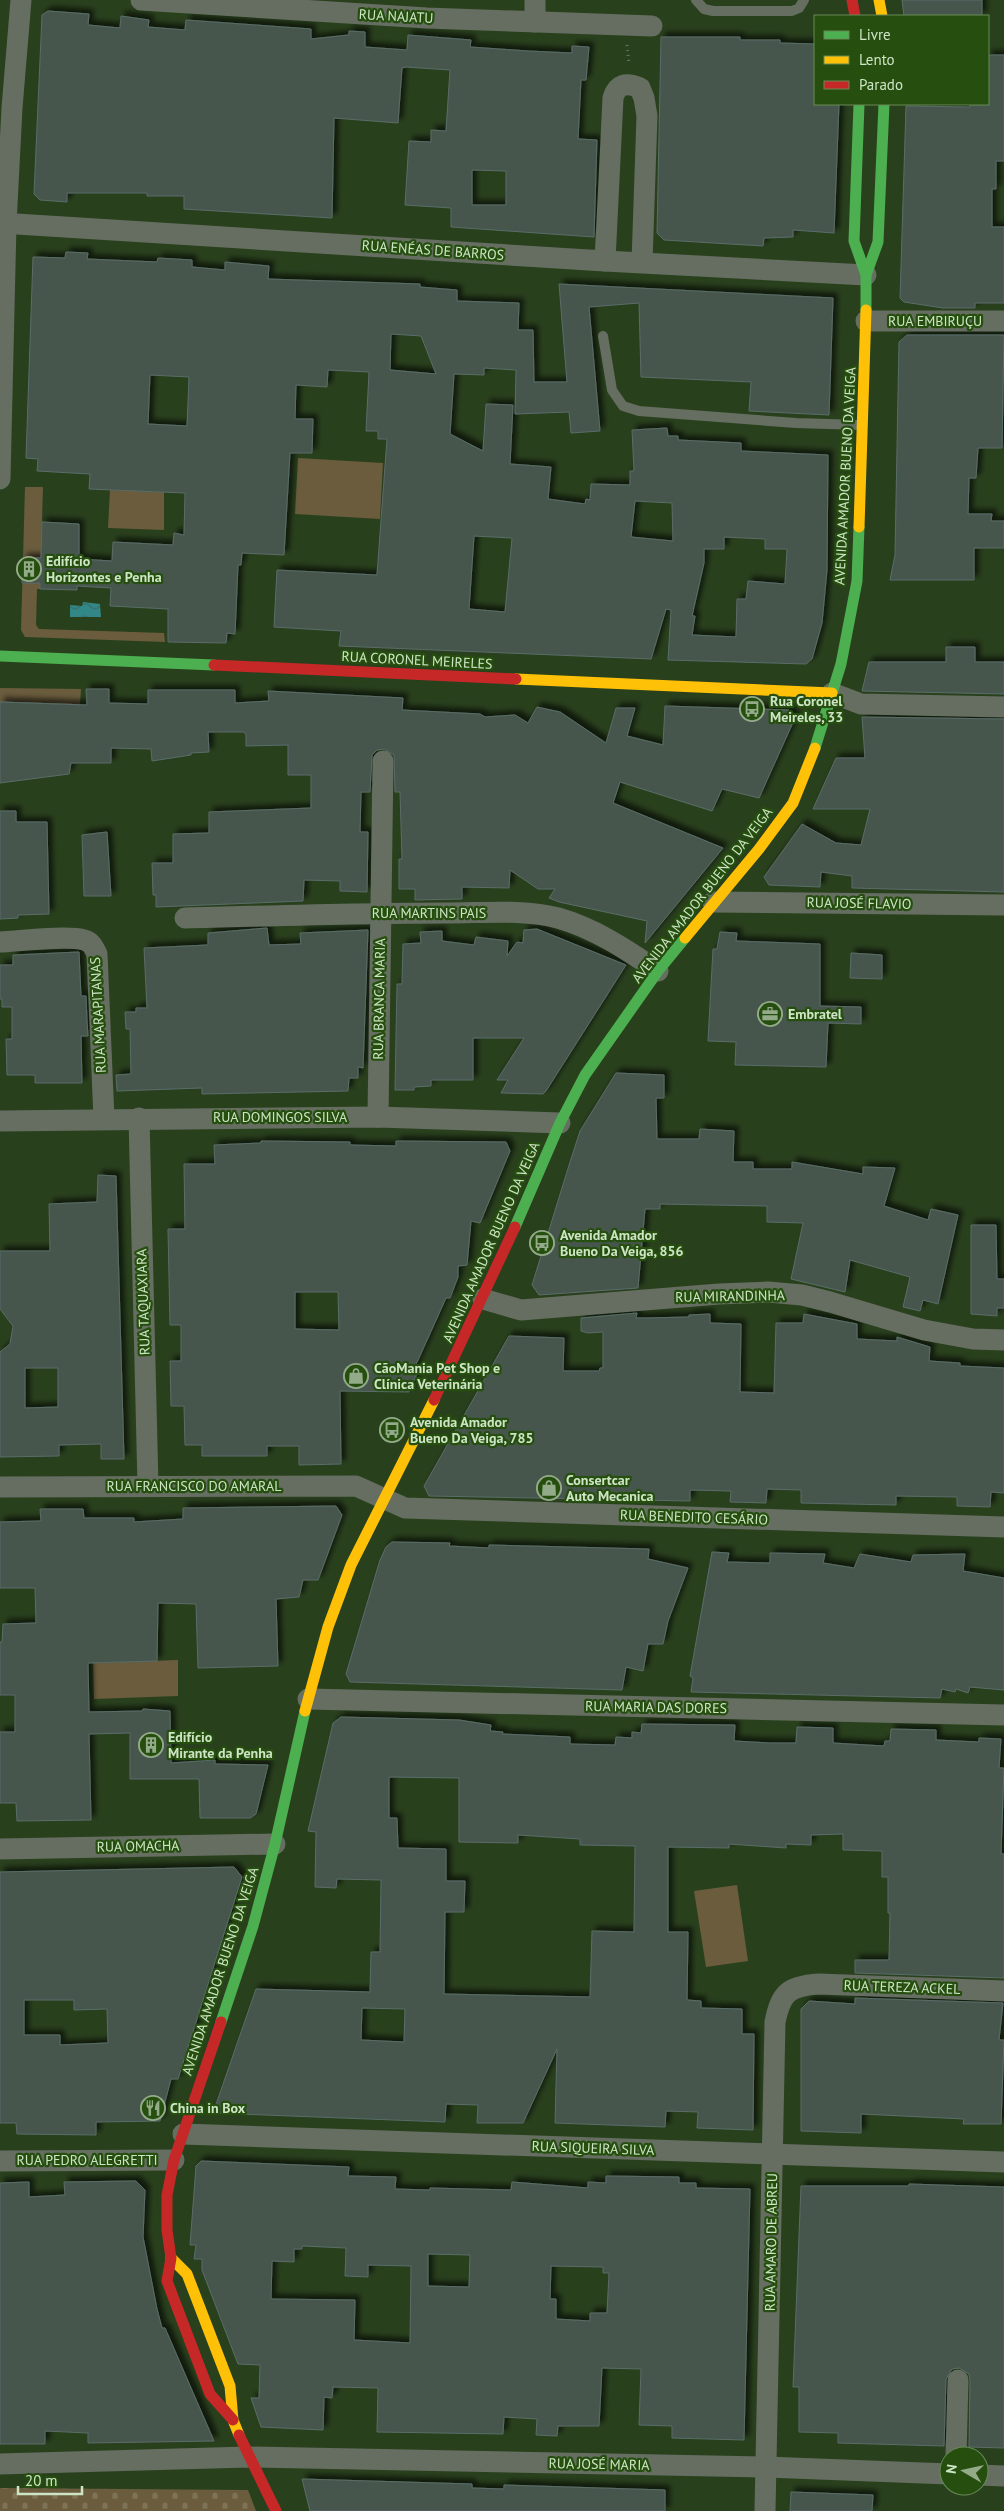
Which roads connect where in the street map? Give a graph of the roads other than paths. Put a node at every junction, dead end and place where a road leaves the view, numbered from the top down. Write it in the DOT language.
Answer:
graph roads {
  1 [pos="21,0"];
  2 [pos="141,0"];
  3 [pos="535,0"];
  4 [pos="696,0"];
  5 [pos="804,0"];
  6 [pos="852,0"];
  7 [pos="880,0"];
  8 [pos="325,6"];
  9 [pos="855,15"];
  10 [pos="882,15"];
  11 [pos="535,22"];
  12 [pos="652,26"];
  13 [pos="859,105"];
  14 [pos="884,105"];
  15 [pos="3,223"];
  16 [pos="605,261"];
  17 [pos="642,262"];
  18 [pos="866,274"];
  19 [pos="866,321"];
  20 [pos="1004,321"];
  21 [pos="603,336"];
  22 [pos="2,365"];
  23 [pos="864,425"];
  24 [pos="0,479"];
  25 [pos="0,656"];
  26 [pos="832,693"];
  27 [pos="1004,707"];
  28 [pos="383,761"];
  29 [pos="713,902"];
  30 [pos="1004,906"];
  31 [pos="380,913"];
  32 [pos="185,918"];
  33 [pos="0,942"];
  34 [pos="658,971"];
  35 [pos="378,1116"];
  36 [pos="139,1118"];
  37 [pos="104,1119"];
  38 [pos="0,1121"];
  39 [pos="560,1123"];
  40 [pos="483,1299"];
  41 [pos="1004,1340"];
  42 [pos="148,1486"];
  43 [pos="0,1487"];
  44 [pos="385,1498"];
  45 [pos="1004,1527"];
  46 [pos="308,1699"];
  47 [pos="1004,1715"];
  48 [pos="275,1844"];
  49 [pos="0,1849"];
  50 [pos="800,1985"];
  51 [pos="1004,1991"];
  52 [pos="183,2134"];
  53 [pos="772,2154"];
  54 [pos="174,2160"];
  55 [pos="0,2161"];
  56 [pos="1004,2162"];
  57 [pos="171,2258"];
  58 [pos="958,2380"];
  59 [pos="234,2420"];
  60 [pos="956,2446"];
  61 [pos="248,2457"];
  62 [pos="0,2464"];
  63 [pos="766,2467"];
  64 [pos="939,2474"];
  65 [pos="989,2475"];
  66 [pos="1004,2476"];
  67 [pos="276,2511"];
  68 [pos="765,2511"];
  1 -- 15 [label="street"];
  2 -- 8 [label="street, RUA NAJATU"];
  3 -- 11 [label="street"];
  4 -- 5 [label="lane"];
  6 -- 9 [label="main road"];
  7 -- 10 [label="main road"];
  8 -- 11 [label="street, RUA NAJATU"];
  11 -- 12 [label="street, RUA NAJATU"];
  13 -- 18 [label="main road, AVENIDA AMADOR BUENO DA VEIGA"];
  14 -- 18 [label="main road, AVENIDA AMADOR BUENO DA VEIGA"];
  15 -- 16 [label="street, RUA ENÉAS DE BARROS"];
  15 -- 22 [label="street"];
  16 -- 17 [label="street, RUA ENÉAS DE BARROS"];
  16 -- 17 [label="street"];
  17 -- 18 [label="street, RUA ENÉAS DE BARROS"];
  18 -- 19 [label="main road, AVENIDA AMADOR BUENO DA VEIGA"];
  19 -- 20 [label="street, RUA EMBIRUÇU"];
  19 -- 23 [label="main road, AVENIDA AMADOR BUENO DA VEIGA"];
  21 -- 23 [label="lane"];
  22 -- 24 [label="street"];
  23 -- 26 [label="main road, AVENIDA AMADOR BUENO DA VEIGA"];
  25 -- 26 [label="main road, RUA CORONEL MEIRELES"];
  26 -- 27 [label="street"];
  26 -- 29 [label="main road, AVENIDA AMADOR BUENO DA VEIGA"];
  28 -- 31 [label="street, RUA BRANCA MARIA"];
  29 -- 30 [label="street, RUA JOSÉ FLAVIO"];
  29 -- 34 [label="main road, AVENIDA AMADOR BUENO DA VEIGA"];
  31 -- 32 [label="street, RUA MARTINS PAIS"];
  31 -- 34 [label="street, RUA MARTINS PAIS"];
  31 -- 35 [label="street, RUA BRANCA MARIA"];
  33 -- 37 [label="street, RUA MARAPITANAS"];
  34 -- 39 [label="main road, AVENIDA AMADOR BUENO DA VEIGA"];
  35 -- 36 [label="street, RUA DOMINGOS SILVA"];
  35 -- 39 [label="street, RUA DOMINGOS SILVA"];
  36 -- 37 [label="street, RUA DOMINGOS SILVA"];
  36 -- 42 [label="street, RUA TAQUAXIARA"];
  37 -- 38 [label="street, RUA DOMINGOS SILVA"];
  39 -- 40 [label="main road, AVENIDA AMADOR BUENO DA VEIGA"];
  40 -- 41 [label="street, RUA MIRANDINHA"];
  40 -- 44 [label="main road, AVENIDA AMADOR BUENO DA VEIGA"];
  42 -- 43 [label="street, RUA FRANCISCO DO AMARAL"];
  42 -- 44 [label="street, RUA FRANCISCO DO AMARAL"];
  44 -- 45 [label="street, RUA BENEDITO CESÁRIO"];
  44 -- 46 [label="main road, AVENIDA AMADOR BUENO DA VEIGA"];
  46 -- 47 [label="street, RUA MARIA DAS DORES"];
  46 -- 48 [label="main road, AVENIDA AMADOR BUENO DA VEIGA"];
  48 -- 49 [label="street, RUA OMACHA"];
  48 -- 52 [label="main road, AVENIDA AMADOR BUENO DA VEIGA"];
  50 -- 51 [label="street, RUA TEREZA ACKEL"];
  50 -- 53 [label="street, RUA AMARO DE ABREU"];
  52 -- 53 [label="street, RUA SIQUEIRA SILVA"];
  52 -- 54 [label="main road, AVENIDA AMADOR BUENO DA VEIGA"];
  53 -- 56 [label="street, RUA SIQUEIRA SILVA"];
  53 -- 63 [label="street, RUA AMARO DE ABREU"];
  54 -- 55 [label="street, RUA PEDRO ALEGRETTI"];
  54 -- 57 [label="main road, AVENIDA AMADOR BUENO DA VEIGA"];
  57 -- 59 [label="main road, AVENIDA AMADOR BUENO DA VEIGA"];
  57 -- 59 [label="main road, AVENIDA AMADOR BUENO DA VEIGA"];
  58 -- 60 [label="street"];
  59 -- 61 [label="main road, AVENIDA AMADOR BUENO DA VEIGA"];
  61 -- 62 [label="street, RUA JOSÉ MARIA"];
  61 -- 63 [label="street, RUA JOSÉ MARIA"];
  61 -- 67 [label="main road, AVENIDA AMADOR BUENO DA VEIGA"];
  63 -- 64 [label="street, RUA JOSÉ MARIA"];
  63 -- 68 [label="street, RUA AMARO DE ABREU"];
  65 -- 66 [label="street"];
}
